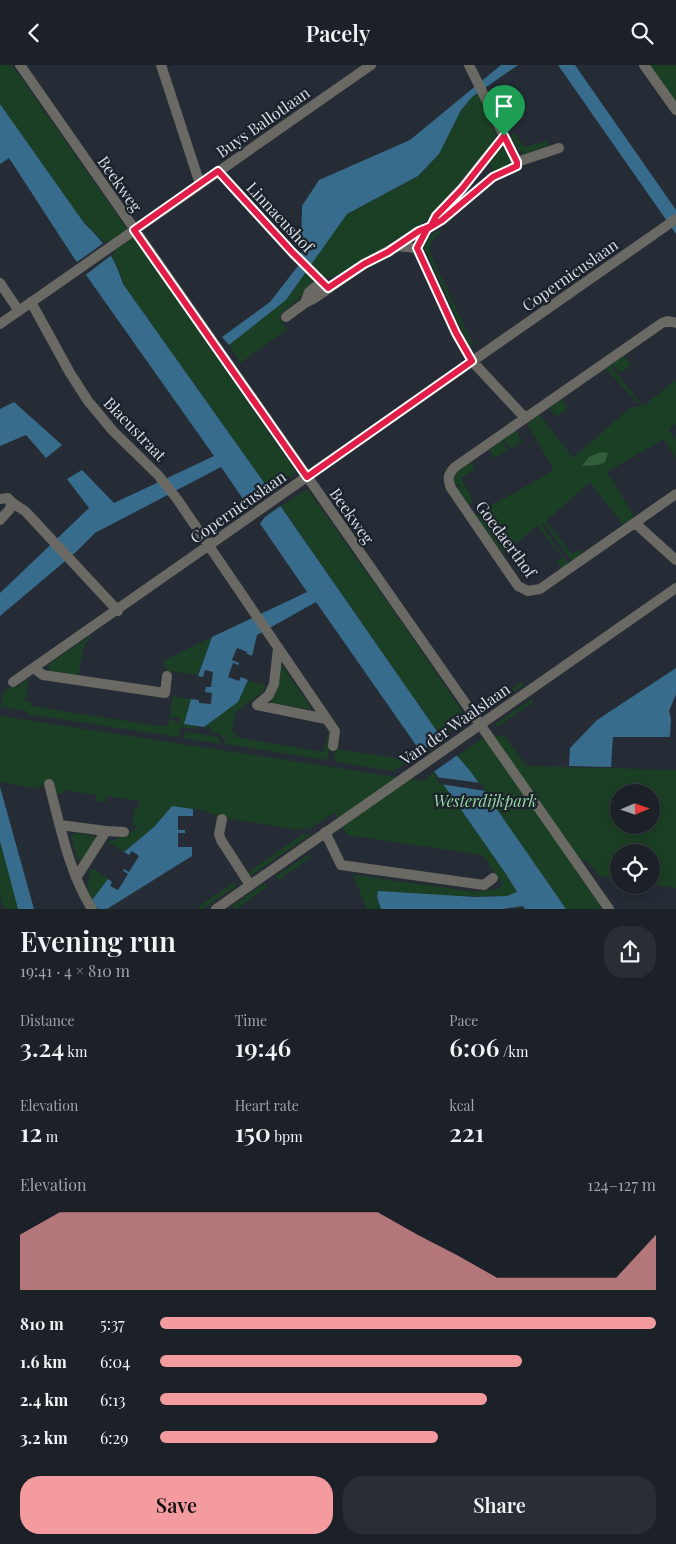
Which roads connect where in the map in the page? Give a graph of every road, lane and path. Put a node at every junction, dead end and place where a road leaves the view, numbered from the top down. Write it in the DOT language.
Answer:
graph roads {
  1 [pos="20,65"];
  2 [pos="162,65"];
  3 [pos="370,65"];
  4 [pos="468,65"];
  5 [pos="644,65"];
  6 [pos="676,110"];
  7 [pos="504,136"];
  8 [pos="559,149"];
  9 [pos="517,162"];
  10 [pos="482,163"];
  11 [pos="218,171"];
  12 [pos="493,177"];
  13 [pos="200,184"];
  14 [pos="465,192"];
  15 [pos="676,219"];
  16 [pos="429,227"];
  17 [pos="134,230"];
  18 [pos="397,246"];
  19 [pos="417,248"];
  20 [pos="321,282"];
  21 [pos="0,283"];
  22 [pos="31,302"];
  23 [pos="19,311"];
  24 [pos="286,317"];
  25 [pos="676,323"];
  26 [pos="0,324"];
  27 [pos="472,361"];
  28 [pos="525,418"];
  29 [pos="307,477"];
  30 [pos="676,494"];
  31 [pos="0,499"];
  32 [pos="11,503"];
  33 [pos="0,520"];
  34 [pos="635,523"];
  35 [pos="209,546"];
  36 [pos="676,560"];
  37 [pos="676,588"];
  38 [pos="118,611"];
  39 [pos="278,648"];
  40 [pos="34,668"];
  41 [pos="167,676"];
  42 [pos="13,682"];
  43 [pos="326,719"];
  44 [pos="480,726"];
  45 [pos="333,746"];
  46 [pos="49,784"];
  47 [pos="222,819"];
  48 [pos="60,825"];
  49 [pos="106,831"];
  50 [pos="124,832"];
  51 [pos="325,832"];
  52 [pos="76,878"];
  53 [pos="493,878"];
  54 [pos="250,885"];
  55 [pos="92,909"];
  56 [pos="216,909"];
  57 [pos="609,909"];
  1 -- 17 [label="street, Beekweg"];
  2 -- 13 [label="street"];
  3 -- 11 [label="street, Buys Ballotlaan"];
  4 -- 7 [label="street"];
  5 -- 6 [label="street"];
  7 -- 9 [label="street"];
  7 -- 10 [label="street"];
  8 -- 9 [label="street"];
  9 -- 12 [label="street"];
  10 -- 12 [label="street"];
  10 -- 14 [label="street"];
  11 -- 13 [label="street, Buys Ballotlaan"];
  11 -- 20 [label="street, Linnaeushof"];
  12 -- 14 [label="street"];
  13 -- 17 [label="street, Buys Ballotlaan"];
  14 -- 16 [label="street"];
  15 -- 27 [label="street, Copernicuslaan"];
  16 -- 18 [label="street"];
  16 -- 19 [label="street"];
  17 -- 22 [label="street, Buys Ballotlaan"];
  17 -- 29 [label="street, Beekweg"];
  18 -- 19 [label="street"];
  18 -- 20 [label="street"];
  19 -- 27 [label="street"];
  20 -- 24 [label="street"];
  21 -- 23 [label="street"];
  22 -- 23 [label="street, Buys Ballotlaan"];
  22 -- 35 [label="street, Blaeustraat"];
  23 -- 26 [label="street, Buys Ballotlaan"];
  25 -- 28 [label="street, Goedaerthof"];
  27 -- 28 [label="street"];
  27 -- 29 [label="street, Copernicuslaan"];
  28 -- 34 [label="street, Goedaerthof"];
  29 -- 35 [label="street, Copernicuslaan"];
  29 -- 44 [label="street, Beekweg"];
  30 -- 34 [label="street, Goedaerthof"];
  31 -- 32 [label="street"];
  32 -- 33 [label="street"];
  32 -- 38 [label="street"];
  34 -- 36 [label="street"];
  35 -- 38 [label="street, Copernicuslaan"];
  35 -- 39 [label="street, Blaeustraat"];
  37 -- 44 [label="street, Van der Waalslaan"];
  38 -- 40 [label="street, Copernicuslaan"];
  39 -- 43 [label="street, Blaeustraat"];
  39 -- 43 [label="street"];
  40 -- 41 [label="street"];
  40 -- 42 [label="street, Copernicuslaan"];
  43 -- 45 [label="street, Blaeustraat"];
  44 -- 51 [label="street, Van der Waalslaan"];
  44 -- 57 [label="street, Beekweg"];
  46 -- 48 [label="street"];
  47 -- 54 [label="street"];
  48 -- 49 [label="street"];
  48 -- 52 [label="street"];
  49 -- 50 [label="street"];
  49 -- 52 [label="street"];
  51 -- 53 [label="street"];
  51 -- 54 [label="street, Van der Waalslaan"];
  52 -- 55 [label="street"];
  54 -- 56 [label="street, Van der Waalslaan"];
}
